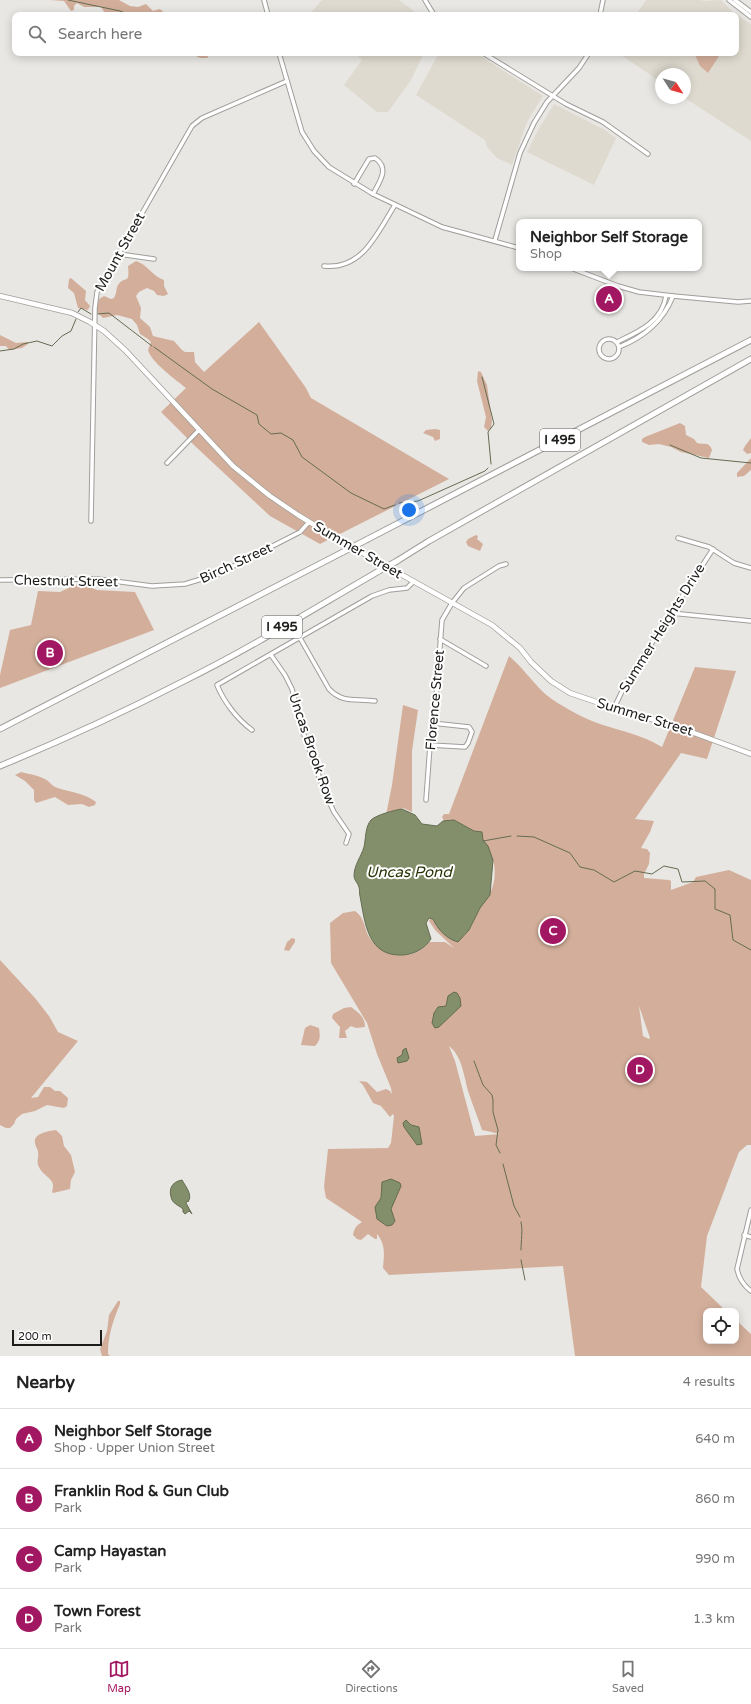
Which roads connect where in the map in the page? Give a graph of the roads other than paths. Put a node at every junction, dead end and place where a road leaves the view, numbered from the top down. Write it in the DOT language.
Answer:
graph roads {
  1 [pos="264,0"];
  2 [pos="425,0"];
  3 [pos="603,0"];
  4 [pos="729,0"];
  5 [pos="735,0"];
  6 [pos="267,12"];
  7 [pos="432,12"];
  8 [pos="601,12"];
  9 [pos="751,12"];
  10 [pos="751,17"];
  11 [pos="281,56"];
  12 [pos="488,56"];
  13 [pos="587,56"];
  14 [pos="288,81"];
  15 [pos="553,96"];
  16 [pos="648,154"];
  17 [pos="354,184"];
  18 [pos="373,194"];
  19 [pos="395,205"];
  20 [pos="495,240"];
  21 [pos="516,247"];
  22 [pos="119,254"];
  23 [pos="154,259"];
  24 [pos="324,266"];
  25 [pos="579,271"];
  26 [pos="0,296"];
  27 [pos="666,296"];
  28 [pos="673,296"];
  29 [pos="751,301"];
  30 [pos="95,325"];
  31 [pos="751,340"];
  32 [pos="617,342"];
  33 [pos="619,347"];
  34 [pos="751,359"];
  35 [pos="200,430"];
  36 [pos="167,463"];
  37 [pos="91,521"];
  38 [pos="309,522"];
  39 [pos="678,538"];
  40 [pos="713,549"];
  41 [pos="506,564"];
  42 [pos="751,568"];
  43 [pos="0,580"];
  44 [pos="413,582"];
  45 [pos="132,584"];
  46 [pos="452,603"];
  47 [pos="671,613"];
  48 [pos="751,621"];
  49 [pos="300,638"];
  50 [pos="440,639"];
  51 [pos="271,654"];
  52 [pos="486,666"];
  53 [pos="375,702"];
  54 [pos="614,708"];
  55 [pos="432,724"];
  56 [pos="0,730"];
  57 [pos="252,730"];
  58 [pos="430,745"];
  59 [pos="751,754"];
  60 [pos="0,766"];
  61 [pos="426,800"];
  62 [pos="346,843"];
  63 [pos="751,1210"];
  64 [pos="744,1235"];
  65 [pos="751,1237"];
  66 [pos="751,1291"];
  1 -- 6 [label="street"];
  2 -- 7 [label="street"];
  3 -- 8 [label="street"];
  4 -- 10 [label="street"];
  5 -- 9 [label="street"];
  11 -- 14 [label="street"];
  12 -- 15 [label="street"];
  13 -- 15 [label="street"];
  14 -- 17 [label="street"];
  14 -- 22 [label="street, Mount Street"];
  15 -- 16 [label="street"];
  15 -- 20 [label="street"];
  17 -- 18 [label="street"];
  17 -- 18 [label="street"];
  18 -- 19 [label="street"];
  19 -- 20 [label="street"];
  19 -- 24 [label="street"];
  20 -- 21 [label="street"];
  22 -- 23 [label="street"];
  22 -- 30 [label="street, Mount Street"];
  25 -- 27 [label="street"];
  26 -- 30 [label="main road, Summer Street"];
  27 -- 28 [label="street"];
  27 -- 32 [label="street"];
  28 -- 29 [label="street"];
  28 -- 33 [label="street"];
  30 -- 35 [label="main road, Summer Street"];
  30 -- 37 [label="street, Mount Street"];
  31 -- 56 [label="highway, I 495, bridge"];
  32 -- 33 [label="street"];
  32 -- 33 [label="street"];
  34 -- 60 [label="highway, I 495, bridge"];
  35 -- 36 [label="street"];
  35 -- 38 [label="main road, Summer Street"];
  38 -- 44 [label="main road, Summer Street"];
  38 -- 45 [label="street, Birch Street"];
  39 -- 40 [label="street"];
  40 -- 42 [label="street"];
  40 -- 47 [label="street, Summer Heights Drive"];
  41 -- 46 [label="street, Florence Street"];
  43 -- 45 [label="street, Chestnut Street"];
  44 -- 46 [label="main road, Summer Street"];
  44 -- 49 [label="street"];
  46 -- 50 [label="street, Florence Street"];
  46 -- 54 [label="main road, Summer Street"];
  47 -- 48 [label="street"];
  47 -- 54 [label="street, Summer Heights Drive"];
  49 -- 51 [label="street"];
  49 -- 53 [label="street"];
  50 -- 52 [label="street"];
  50 -- 55 [label="street, Florence Street"];
  51 -- 57 [label="street"];
  51 -- 62 [label="street, Uncas Brook Row"];
  54 -- 59 [label="main road, Summer Street"];
  55 -- 58 [label="street, Florence Street"];
  55 -- 58 [label="street"];
  58 -- 61 [label="street, Florence Street"];
  63 -- 64 [label="street"];
  64 -- 65 [label="street"];
  64 -- 66 [label="street"];
}
